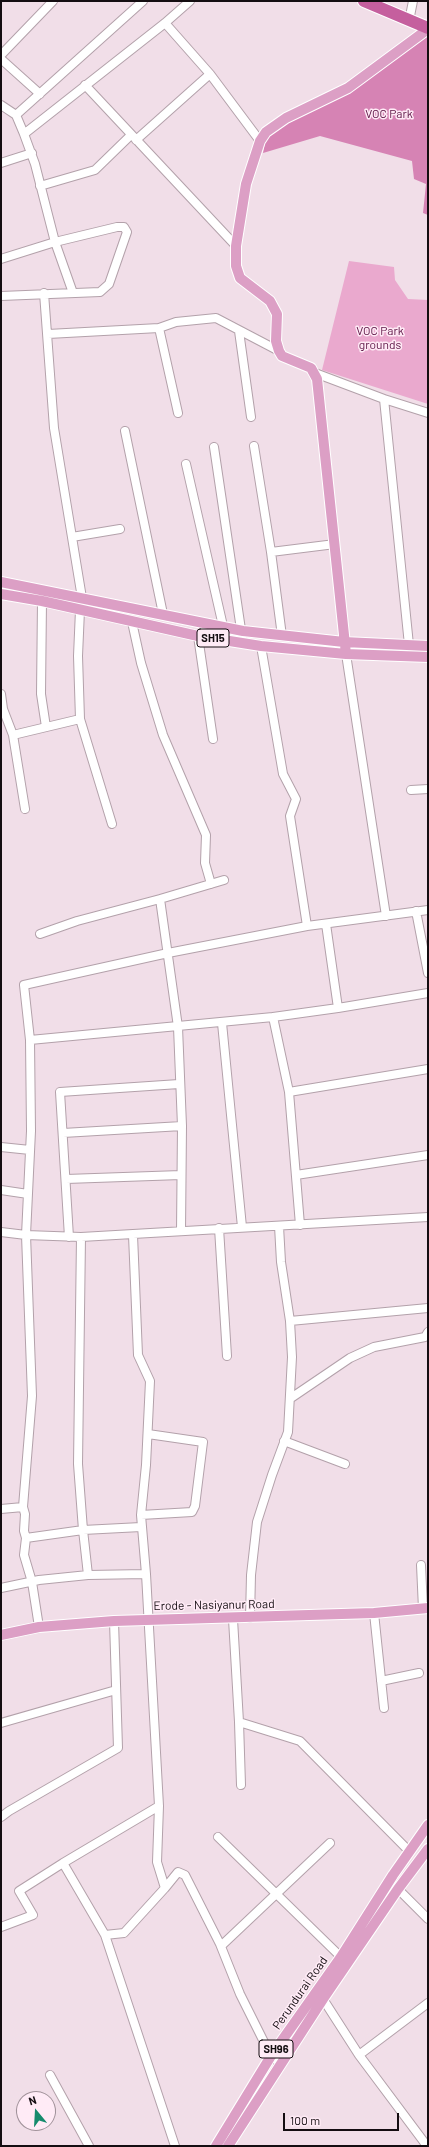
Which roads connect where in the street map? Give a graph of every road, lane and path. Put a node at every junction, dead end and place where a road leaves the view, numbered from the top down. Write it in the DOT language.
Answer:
graph roads {
  1 [pos="53,1"];
  2 [pos="143,1"];
  3 [pos="190,1"];
  4 [pos="364,1"];
  5 [pos="384,1"];
  6 [pos="414,1"];
  7 [pos="410,17"];
  8 [pos="428,19"];
  9 [pos="165,23"];
  10 [pos="428,28"];
  11 [pos="1,54"];
  12 [pos="1,59"];
  13 [pos="210,74"];
  14 [pos="85,85"];
  15 [pos="40,94"];
  16 [pos="1,105"];
  17 [pos="16,115"];
  18 [pos="24,134"];
  19 [pos="133,137"];
  20 [pos="260,141"];
  21 [pos="32,153"];
  22 [pos="1,163"];
  23 [pos="40,186"];
  24 [pos="55,242"];
  25 [pos="236,246"];
  26 [pos="1,259"];
  27 [pos="44,293"];
  28 [pos="73,293"];
  29 [pos="1,296"];
  30 [pos="159,328"];
  31 [pos="239,331"];
  32 [pos="48,334"];
  33 [pos="279,351"];
  34 [pos="315,373"];
  35 [pos="384,399"];
  36 [pos="178,413"];
  37 [pos="428,413"];
  38 [pos="251,417"];
  39 [pos="125,431"];
  40 [pos="254,446"];
  41 [pos="214,447"];
  42 [pos="186,464"];
  43 [pos="120,529"];
  44 [pos="72,537"];
  45 [pos="335,544"];
  46 [pos="271,552"];
  47 [pos="1,582"];
  48 [pos="1,594"];
  49 [pos="82,598"];
  50 [pos="42,601"];
  51 [pos="80,610"];
  52 [pos="163,614"];
  53 [pos="132,622"];
  54 [pos="223,626"];
  55 [pos="243,631"];
  56 [pos="198,636"];
  57 [pos="282,636"];
  58 [pos="344,642"];
  59 [pos="243,643"];
  60 [pos="409,645"];
  61 [pos="261,646"];
  62 [pos="428,646"];
  63 [pos="346,654"];
  64 [pos="428,657"];
  65 [pos="1,694"];
  66 [pos="80,719"];
  67 [pos="46,727"];
  68 [pos="13,735"];
  69 [pos="213,739"];
  70 [pos="428,789"];
  71 [pos="411,790"];
  72 [pos="25,809"];
  73 [pos="112,824"];
  74 [pos="224,880"];
  75 [pos="211,884"];
  76 [pos="160,899"];
  77 [pos="428,910"];
  78 [pos="416,911"];
  79 [pos="386,916"];
  80 [pos="326,924"];
  81 [pos="307,926"];
  82 [pos="40,934"];
  83 [pos="168,953"];
  84 [pos="428,973"];
  85 [pos="428,993"];
  86 [pos="338,1008"];
  87 [pos="272,1017"];
  88 [pos="222,1023"];
  89 [pos="178,1027"];
  90 [pos="30,1040"];
  91 [pos="428,1068"];
  92 [pos="179,1084"];
  93 [pos="289,1092"];
  94 [pos="182,1126"];
  95 [pos="63,1133"];
  96 [pos="1,1147"];
  97 [pos="30,1150"];
  98 [pos="428,1155"];
  99 [pos="182,1175"];
  100 [pos="296,1175"];
  101 [pos="66,1179"];
  102 [pos="1,1190"];
  103 [pos="28,1194"];
  104 [pos="428,1217"];
  105 [pos="300,1225"];
  106 [pos="279,1226"];
  107 [pos="242,1227"];
  108 [pos="219,1228"];
  109 [pos="181,1230"];
  110 [pos="1,1232"];
  111 [pos="134,1235"];
  112 [pos="26,1236"];
  113 [pos="69,1236"];
  114 [pos="81,1237"];
  115 [pos="428,1308"];
  116 [pos="290,1322"];
  117 [pos="428,1332"];
  118 [pos="227,1356"];
  119 [pos="291,1398"];
  120 [pos="148,1434"];
  121 [pos="284,1441"];
  122 [pos="345,1464"];
  123 [pos="23,1507"];
  124 [pos="1,1509"];
  125 [pos="141,1515"];
  126 [pos="141,1527"];
  127 [pos="83,1530"];
  128 [pos="26,1538"];
  129 [pos="420,1565"];
  130 [pos="146,1574"];
  131 [pos="88,1575"];
  132 [pos="32,1582"];
  133 [pos="1,1588"];
  134 [pos="426,1608"];
  135 [pos="374,1613"];
  136 [pos="234,1618"];
  137 [pos="250,1618"];
  138 [pos="150,1620"];
  139 [pos="114,1621"];
  140 [pos="39,1627"];
  141 [pos="1,1635"];
  142 [pos="419,1673"];
  143 [pos="381,1681"];
  144 [pos="116,1690"];
  145 [pos="384,1708"];
  146 [pos="238,1722"];
  147 [pos="1,1723"];
  148 [pos="241,1785"];
  149 [pos="159,1806"];
  150 [pos="1,1818"];
  151 [pos="428,1825"];
  152 [pos="428,1829"];
  153 [pos="218,1837"];
  154 [pos="330,1843"];
  155 [pos="416,1843"];
  156 [pos="409,1851"];
  157 [pos="427,1851"];
  158 [pos="63,1862"];
  159 [pos="165,1888"];
  160 [pos="398,1889"];
  161 [pos="277,1893"];
  162 [pos="428,1919"];
  163 [pos="1,1927"];
  164 [pos="105,1935"];
  165 [pos="221,1946"];
  166 [pos="342,1957"];
  167 [pos="323,1999"];
  168 [pos="428,2003"];
  169 [pos="359,2055"];
  170 [pos="271,2056"];
  171 [pos="281,2064"];
  172 [pos="50,2075"];
  173 [pos="89,2146"];
  174 [pos="175,2146"];
  175 [pos="216,2146"];
  176 [pos="228,2146"];
  177 [pos="427,2146"];
  1 -- 11 [label="street"];
  2 -- 15 [label="street"];
  3 -- 9 [label="street"];
  4 -- 7 [label="highway"];
  5 -- 7 [label="highway"];
  6 -- 7 [label="street"];
  7 -- 8 [label="highway"];
  7 -- 10 [label="highway"];
  9 -- 13 [label="street"];
  9 -- 14 [label="street"];
  10 -- 20 [label="main road"];
  12 -- 15 [label="street"];
  13 -- 19 [label="street"];
  13 -- 20 [label="street"];
  14 -- 18 [label="street"];
  14 -- 19 [label="street"];
  15 -- 17 [label="street"];
  16 -- 17 [label="street"];
  17 -- 18 [label="street"];
  18 -- 21 [label="street"];
  19 -- 23 [label="street"];
  19 -- 25 [label="street"];
  20 -- 25 [label="main road"];
  21 -- 22 [label="street"];
  21 -- 23 [label="street"];
  23 -- 24 [label="street"];
  24 -- 26 [label="street"];
  24 -- 28 [label="street"];
  24 -- 28 [label="street"];
  25 -- 33 [label="main road"];
  27 -- 28 [label="street"];
  27 -- 29 [label="street"];
  27 -- 32 [label="street"];
  30 -- 31 [label="street"];
  30 -- 32 [label="street"];
  30 -- 36 [label="street"];
  31 -- 33 [label="street"];
  31 -- 38 [label="street"];
  32 -- 44 [label="street"];
  33 -- 34 [label="main road"];
  34 -- 35 [label="street"];
  34 -- 45 [label="main road"];
  35 -- 37 [label="street"];
  35 -- 60 [label="street"];
  39 -- 52 [label="street"];
  40 -- 46 [label="street"];
  41 -- 55 [label="street"];
  42 -- 54 [label="street"];
  43 -- 44 [label="street"];
  44 -- 49 [label="street"];
  45 -- 46 [label="street"];
  45 -- 58 [label="main road"];
  46 -- 57 [label="street"];
  47 -- 49 [label="main road, SH15"];
  48 -- 50 [label="main road, SH15"];
  49 -- 52 [label="main road, SH15"];
  50 -- 51 [label="main road, SH15"];
  50 -- 67 [label="street"];
  51 -- 53 [label="main road, SH15"];
  51 -- 66 [label="street"];
  52 -- 54 [label="main road, SH15"];
  53 -- 56 [label="main road, SH15"];
  53 -- 75 [label="street"];
  54 -- 55 [label="main road, SH15"];
  55 -- 57 [label="main road, SH15"];
  55 -- 59 [label="street"];
  56 -- 59 [label="main road, SH15"];
  56 -- 69 [label="street"];
  57 -- 58 [label="main road, SH15"];
  58 -- 60 [label="main road, SH15"];
  58 -- 63 [label="main road"];
  59 -- 61 [label="main road, SH15"];
  60 -- 62 [label="main road, SH15"];
  61 -- 63 [label="main road, SH15"];
  61 -- 81 [label="street"];
  63 -- 64 [label="main road, SH15"];
  63 -- 79 [label="street"];
  65 -- 68 [label="street"];
  66 -- 67 [label="street"];
  66 -- 73 [label="street"];
  67 -- 68 [label="street"];
  68 -- 72 [label="street"];
  70 -- 71 [label="street"];
  74 -- 75 [label="street"];
  75 -- 76 [label="street"];
  76 -- 82 [label="street"];
  76 -- 83 [label="street"];
  77 -- 78 [label="street"];
  78 -- 79 [label="street"];
  78 -- 84 [label="street"];
  79 -- 80 [label="street"];
  80 -- 81 [label="street"];
  80 -- 86 [label="street"];
  81 -- 83 [label="street"];
  83 -- 89 [label="street"];
  83 -- 90 [label="street"];
  85 -- 86 [label="street"];
  86 -- 87 [label="street"];
  87 -- 88 [label="street"];
  87 -- 93 [label="street"];
  88 -- 89 [label="street"];
  88 -- 107 [label="street"];
  89 -- 90 [label="street"];
  89 -- 92 [label="street"];
  90 -- 97 [label="street"];
  91 -- 93 [label="street"];
  92 -- 94 [label="street"];
  92 -- 95 [label="street"];
  93 -- 100 [label="street"];
  94 -- 95 [label="street"];
  94 -- 99 [label="street"];
  95 -- 101 [label="street"];
  96 -- 97 [label="street"];
  97 -- 103 [label="street"];
  98 -- 100 [label="street"];
  99 -- 101 [label="street"];
  99 -- 109 [label="street"];
  100 -- 105 [label="street"];
  101 -- 113 [label="street"];
  102 -- 103 [label="street"];
  103 -- 112 [label="street"];
  104 -- 105 [label="street"];
  105 -- 106 [label="street"];
  106 -- 107 [label="street"];
  106 -- 116 [label="street"];
  107 -- 108 [label="street"];
  108 -- 109 [label="street"];
  108 -- 118 [label="street"];
  109 -- 111 [label="street"];
  110 -- 112 [label="street"];
  111 -- 114 [label="street"];
  111 -- 120 [label="street"];
  112 -- 113 [label="street"];
  112 -- 123 [label="street"];
  113 -- 114 [label="street"];
  114 -- 127 [label="street"];
  115 -- 116 [label="street"];
  116 -- 119 [label="street"];
  117 -- 119 [label="street"];
  119 -- 121 [label="street"];
  120 -- 125 [label="street"];
  120 -- 125 [label="street"];
  121 -- 122 [label="street"];
  121 -- 137 [label="street"];
  123 -- 124 [label="street"];
  123 -- 128 [label="street"];
  125 -- 126 [label="street"];
  126 -- 127 [label="street"];
  126 -- 130 [label="street"];
  127 -- 128 [label="street"];
  127 -- 131 [label="street"];
  128 -- 132 [label="street"];
  129 -- 134 [label="street"];
  130 -- 131 [label="street"];
  130 -- 138 [label="street"];
  131 -- 132 [label="street"];
  132 -- 133 [label="street"];
  132 -- 140 [label="street"];
  134 -- 135 [label="main road, Erode - Nasiyanur Road"];
  135 -- 137 [label="main road, Erode - Nasiyanur Road"];
  135 -- 143 [label="street"];
  136 -- 137 [label="main road, Erode - Nasiyanur Road"];
  136 -- 138 [label="main road, Erode - Nasiyanur Road"];
  136 -- 146 [label="street"];
  138 -- 139 [label="main road, Erode - Nasiyanur Road"];
  138 -- 149 [label="street"];
  139 -- 140 [label="main road, Erode - Nasiyanur Road"];
  139 -- 144 [label="street"];
  140 -- 141 [label="main road, Erode - Nasiyanur Road"];
  142 -- 143 [label="street"];
  143 -- 145 [label="street"];
  144 -- 147 [label="street"];
  144 -- 150 [label="street"];
  146 -- 148 [label="street"];
  146 -- 156 [label="street"];
  149 -- 158 [label="street"];
  149 -- 159 [label="street"];
  151 -- 155 [label="main road"];
  152 -- 155 [label="main road"];
  153 -- 161 [label="street"];
  154 -- 161 [label="street"];
  155 -- 156 [label="main road, Perundurai Road"];
  156 -- 166 [label="main road, Perundurai Road"];
  157 -- 160 [label="main road"];
  158 -- 163 [label="street"];
  158 -- 164 [label="street"];
  159 -- 164 [label="street"];
  159 -- 165 [label="street"];
  160 -- 162 [label="street"];
  160 -- 167 [label="main road"];
  161 -- 165 [label="street"];
  161 -- 166 [label="street"];
  164 -- 174 [label="street"];
  165 -- 170 [label="street"];
  166 -- 170 [label="main road, Perundurai Road / SH96"];
  167 -- 169 [label="street"];
  167 -- 171 [label="main road"];
  168 -- 169 [label="street"];
  169 -- 177 [label="street"];
  170 -- 171 [label="street"];
  170 -- 175 [label="main road, Perundurai Road / SH96"];
  171 -- 176 [label="main road"];
  172 -- 173 [label="street"];
}
